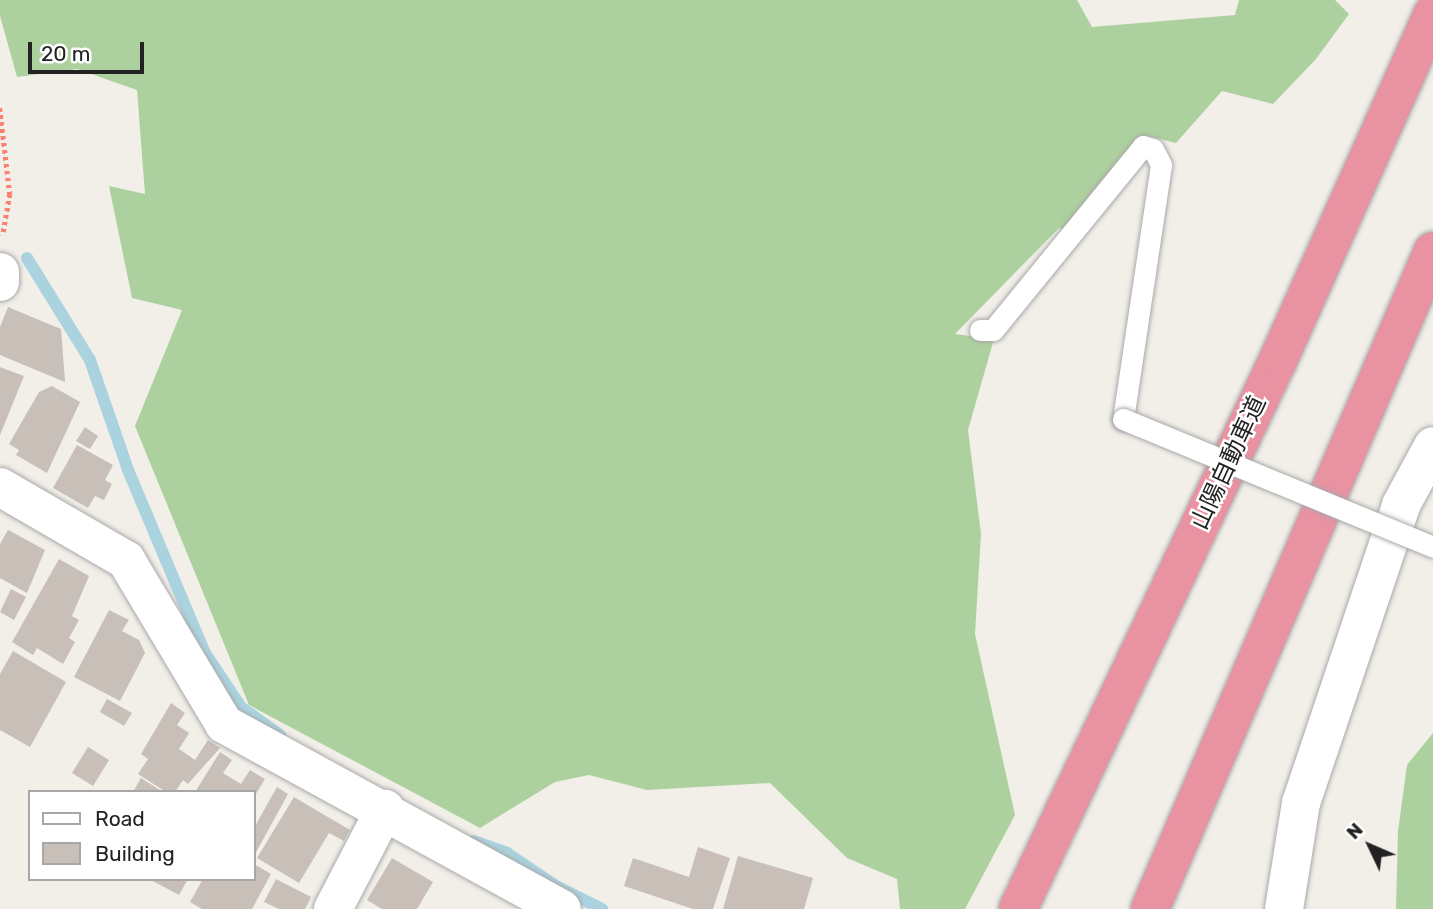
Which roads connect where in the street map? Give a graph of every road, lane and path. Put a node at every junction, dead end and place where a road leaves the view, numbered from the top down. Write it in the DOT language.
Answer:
graph roads {
  1 [pos="1433,14"];
  2 [pos="0,108"];
  3 [pos="0,249"];
  4 [pos="1433,251"];
  5 [pos="0,272"];
  6 [pos="0,282"];
  7 [pos="980,330"];
  8 [pos="1433,446"];
  9 [pos="0,487"];
  10 [pos="1433,547"];
  11 [pos="385,809"];
  12 [pos="332,909"];
  13 [pos="562,909"];
  14 [pos="1018,909"];
  15 [pos="1150,909"];
  16 [pos="1284,909"];
  1 -- 14 [label="highway, 山陽自動車道"];
  2 -- 3 [label="path"];
  4 -- 15 [label="highway"];
  5 -- 6 [label="street"];
  7 -- 10 [label="lane, bridge"];
  8 -- 16 [label="street"];
  9 -- 11 [label="street"];
  11 -- 12 [label="street"];
  11 -- 13 [label="street"];
}
